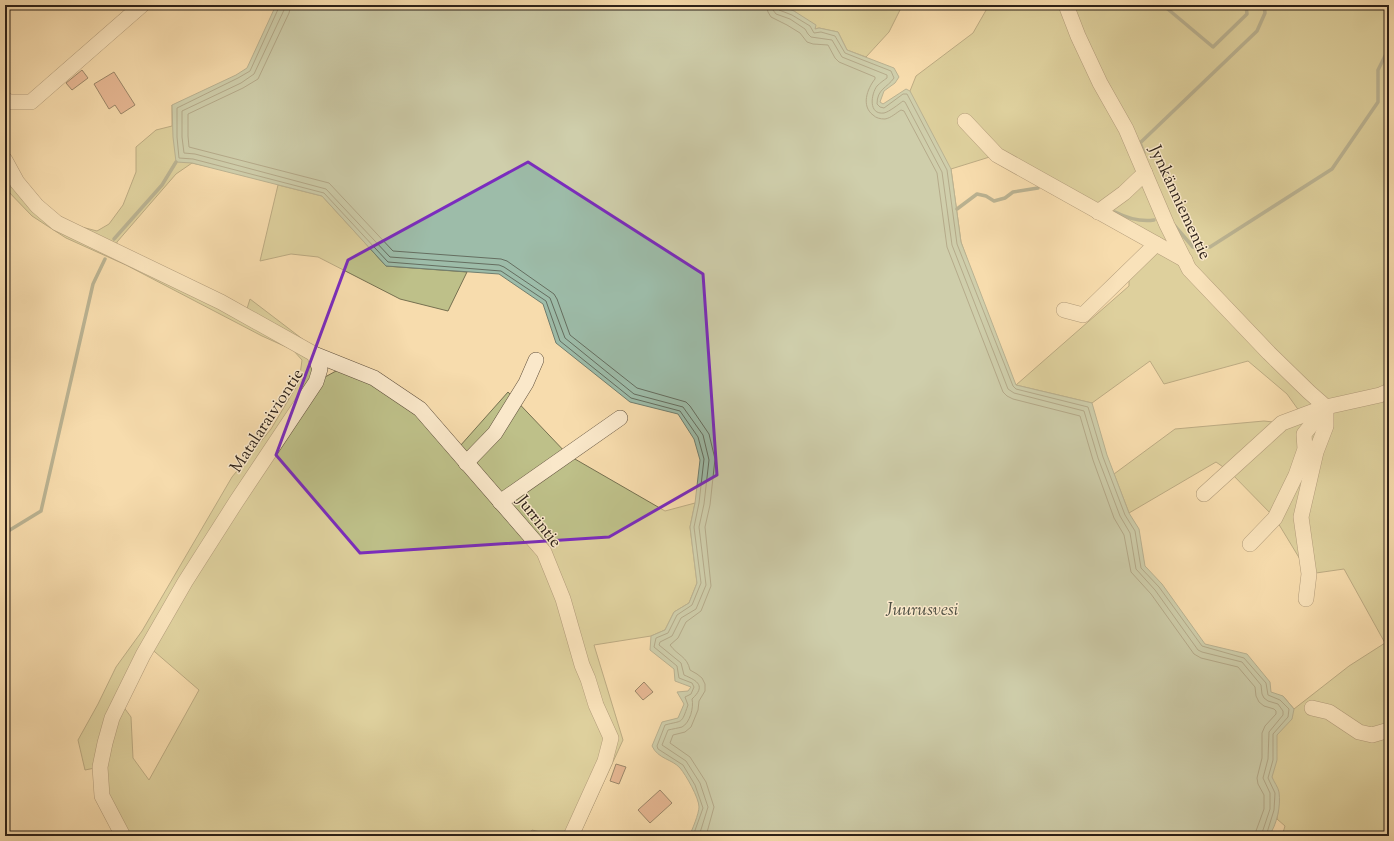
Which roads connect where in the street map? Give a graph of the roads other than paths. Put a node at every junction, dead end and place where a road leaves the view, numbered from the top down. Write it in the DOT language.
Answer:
graph roads {
  1 [pos="142,5"];
  2 [pos="1066,5"];
  3 [pos="5,100"];
  4 [pos="965,121"];
  5 [pos="5,160"];
  6 [pos="1145,173"];
  7 [pos="1098,212"];
  8 [pos="1156,244"];
  9 [pos="1185,260"];
  10 [pos="1064,310"];
  11 [pos="314,354"];
  12 [pos="536,360"];
  13 [pos="1389,390"];
  14 [pos="1326,407"];
  15 [pos="620,418"];
  16 [pos="466,463"];
  17 [pos="1204,494"];
  18 [pos="500,502"];
  19 [pos="1250,544"];
  20 [pos="1306,599"];
  21 [pos="1312,708"];
  22 [pos="1389,730"];
  23 [pos="123,836"];
  24 [pos="571,836"];
  1 -- 3 [label="street"];
  2 -- 6 [label="street, Jynkänniementie"];
  4 -- 7 [label="street"];
  5 -- 11 [label="street, Matalaraiviontie"];
  6 -- 7 [label="street"];
  6 -- 9 [label="street, Jynkänniementie"];
  7 -- 8 [label="street"];
  8 -- 9 [label="street"];
  8 -- 10 [label="street"];
  9 -- 14 [label="street, Jynkänniementie"];
  11 -- 16 [label="street, Jurrintie"];
  11 -- 23 [label="street, Matalaraiviontie"];
  12 -- 16 [label="street"];
  13 -- 14 [label="street"];
  14 -- 17 [label="street"];
  14 -- 19 [label="street"];
  14 -- 20 [label="street"];
  15 -- 18 [label="street"];
  16 -- 18 [label="street, Jurrintie"];
  18 -- 24 [label="street, Jurrintie"];
  21 -- 22 [label="street"];
}
